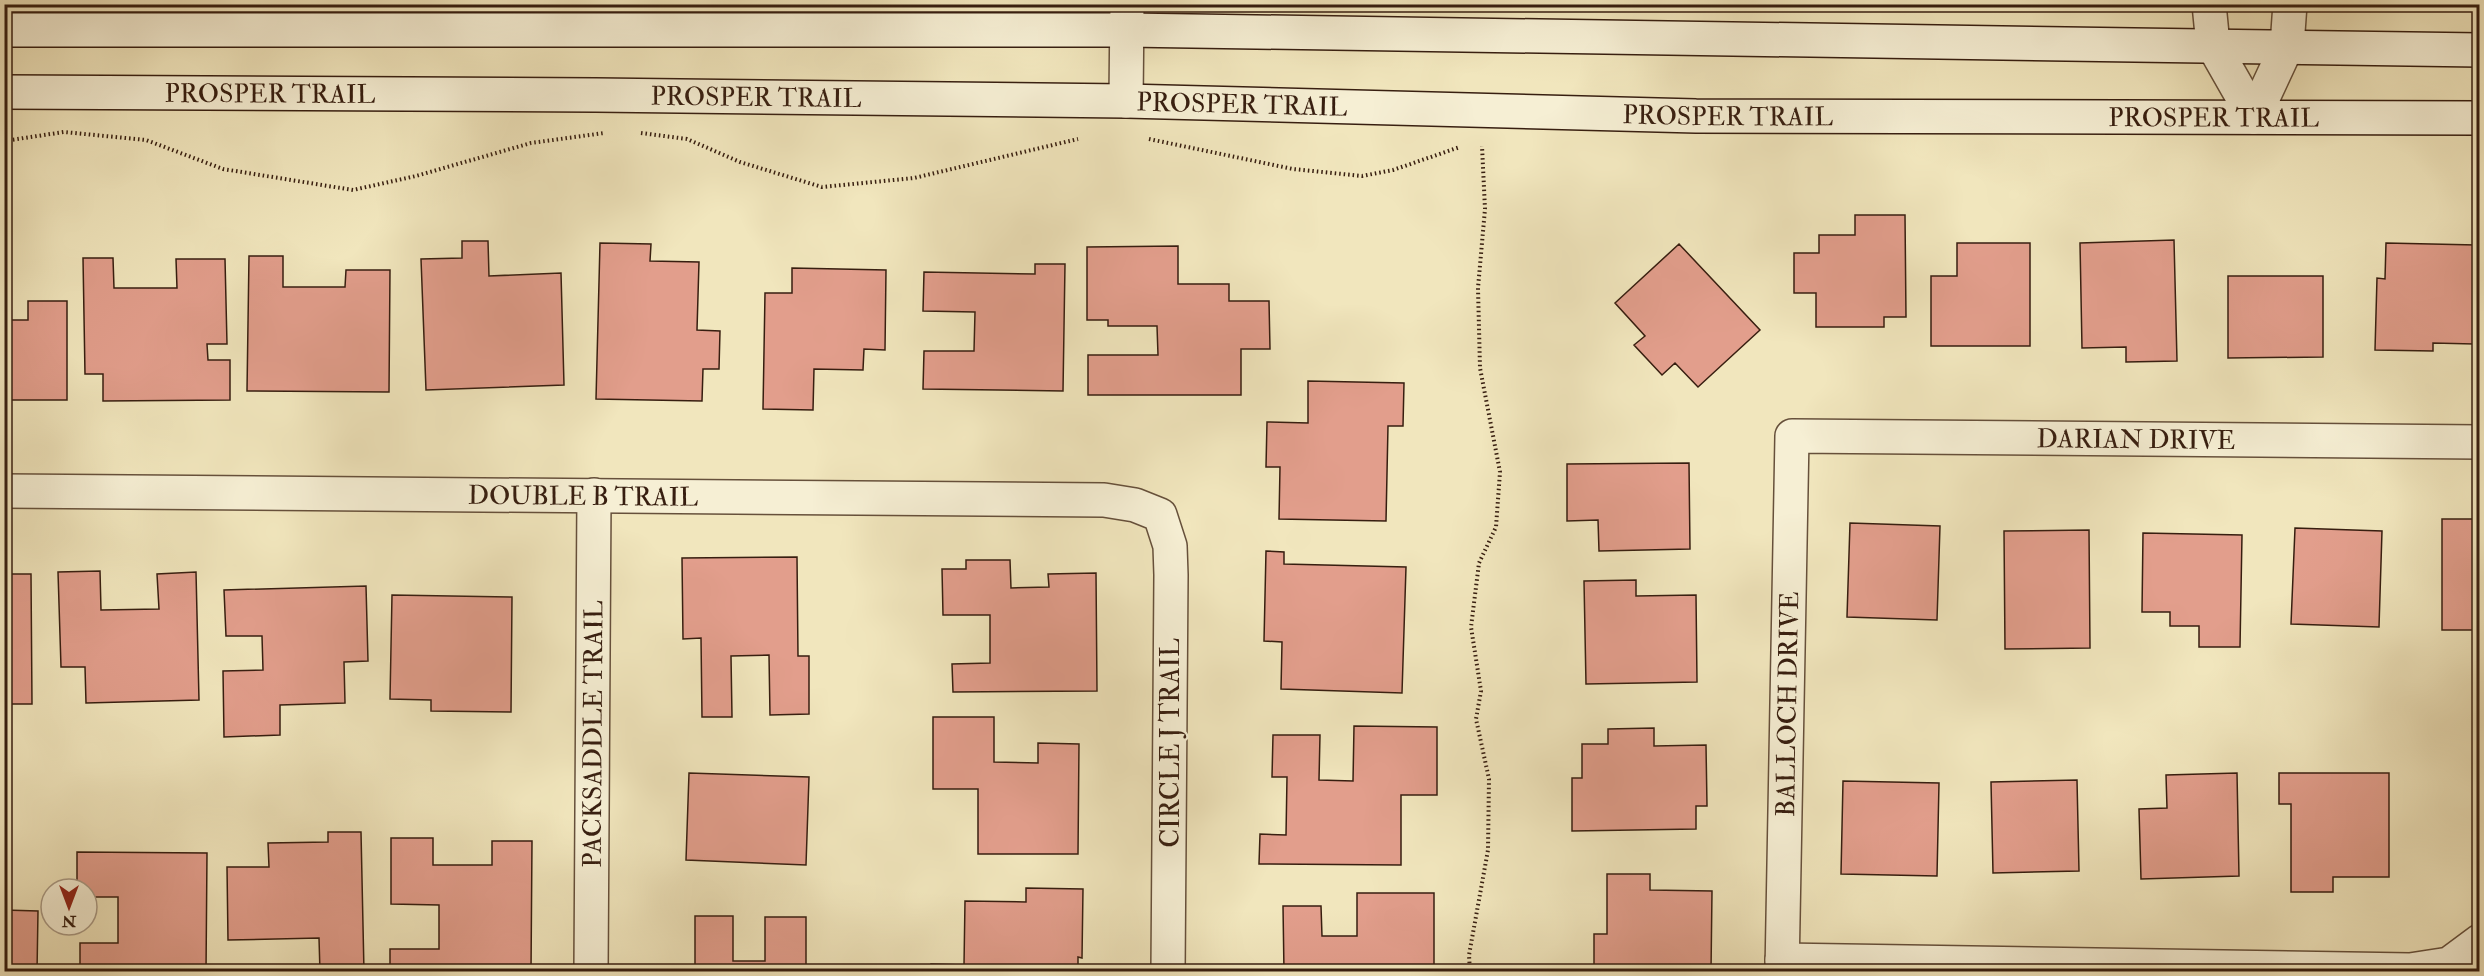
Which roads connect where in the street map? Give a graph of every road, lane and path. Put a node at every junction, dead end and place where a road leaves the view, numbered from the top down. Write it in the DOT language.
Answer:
graph roads {
  1 [pos="2210,4"];
  2 [pos="2290,4"];
  3 [pos="1127,17"];
  4 [pos="4,30"];
  5 [pos="2213,45"];
  6 [pos="2287,46"];
  7 [pos="2480,50"];
  8 [pos="4,92"];
  9 [pos="1126,101"];
  10 [pos="2254,117"];
  11 [pos="2480,118"];
  12 [pos="606,132"];
  13 [pos="640,133"];
  14 [pos="1085,138"];
  15 [pos="1142,138"];
  16 [pos="1481,139"];
  17 [pos="4,141"];
  18 [pos="1470,143"];
  19 [pos="1792,436"];
  20 [pos="2480,442"];
  21 [pos="4,492"];
  22 [pos="594,495"];
  23 [pos="1160,515"];
  24 [pos="2480,941"];
  25 [pos="1782,966"];
  26 [pos="591,972"];
  27 [pos="1168,972"];
  28 [pos="1470,972"];
  1 -- 5 [label="main road"];
  2 -- 6 [label="main road"];
  3 -- 4 [label="main road"];
  3 -- 5 [label="main road"];
  3 -- 9 [label="main road"];
  5 -- 6 [label="main road"];
  5 -- 10 [label="main road"];
  6 -- 7 [label="main road"];
  6 -- 10 [label="main road"];
  8 -- 9 [label="main road, PROSPER TRAIL"];
  9 -- 10 [label="main road, PROSPER TRAIL"];
  10 -- 11 [label="main road, PROSPER TRAIL"];
  12 -- 17 [label="path"];
  13 -- 14 [label="path"];
  15 -- 18 [label="path"];
  16 -- 28 [label="path"];
  19 -- 20 [label="main road, DARIAN DRIVE"];
  19 -- 25 [label="main road, BALLOCH DRIVE"];
  21 -- 22 [label="main road, DOUBLE B TRAIL"];
  22 -- 23 [label="main road, DOUBLE B TRAIL"];
  22 -- 26 [label="main road, PACKSADDLE TRAIL"];
  23 -- 27 [label="main road, CIRCLE J TRAIL"];
  24 -- 25 [label="main road"];
}
